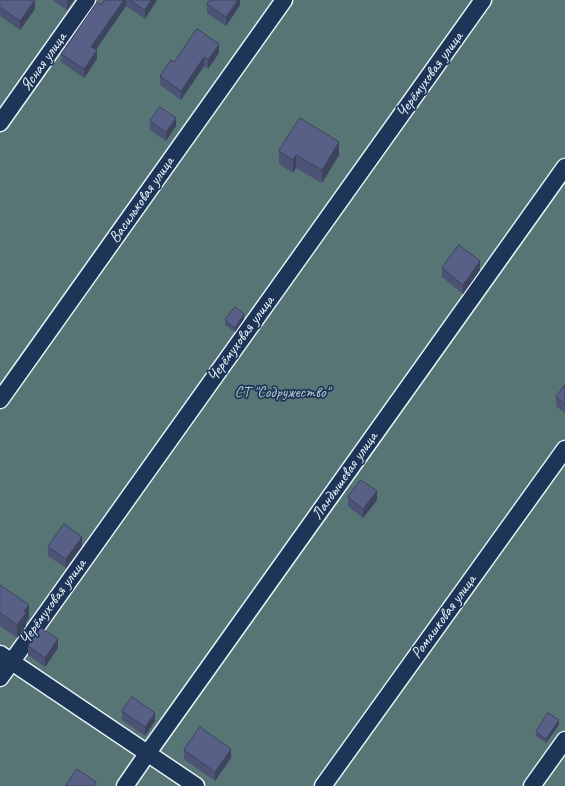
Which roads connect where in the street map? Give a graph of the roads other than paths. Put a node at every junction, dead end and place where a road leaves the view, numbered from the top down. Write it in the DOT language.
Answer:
graph roads {
  1 [pos="87,0"];
  2 [pos="284,0"];
  3 [pos="483,0"];
  4 [pos="0,123"];
  5 [pos="565,167"];
  6 [pos="0,400"];
  7 [pos="565,449"];
  8 [pos="5,658"];
  9 [pos="0,678"];
  10 [pos="565,740"];
  11 [pos="147,754"];
  12 [pos="125,786"];
  13 [pos="196,786"];
  14 [pos="323,786"];
  15 [pos="532,786"];
  1 -- 4 [label="street, Ясная улица"];
  2 -- 6 [label="street, Васильковая улица"];
  3 -- 8 [label="street, Черёмуховая улица"];
  5 -- 11 [label="street, Ландышевая улица"];
  7 -- 14 [label="street, Ромашковая улица"];
  8 -- 9 [label="street, Черёмуховая улица"];
  8 -- 11 [label="street"];
  10 -- 15 [label="street"];
  11 -- 12 [label="street, Ландышевая улица"];
  11 -- 13 [label="street"];
}
